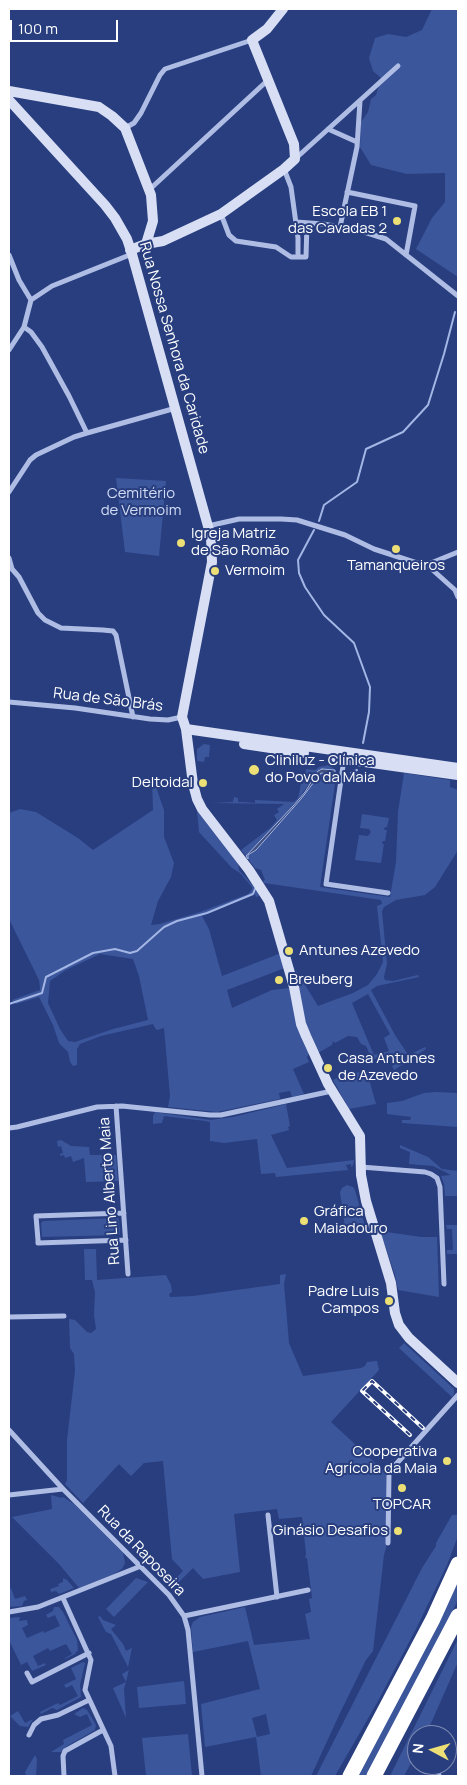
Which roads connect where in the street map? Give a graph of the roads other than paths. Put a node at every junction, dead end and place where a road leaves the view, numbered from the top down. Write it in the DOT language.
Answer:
graph roads {
  1 [pos="283,9"];
  2 [pos="252,40"];
  3 [pos="398,66"];
  4 [pos="268,80"];
  5 [pos="9,92"];
  6 [pos="9,100"];
  7 [pos="360,101"];
  8 [pos="125,128"];
  9 [pos="328,129"];
  10 [pos="357,142"];
  11 [pos="295,159"];
  12 [pos="284,170"];
  13 [pos="149,190"];
  14 [pos="347,192"];
  15 [pos="221,214"];
  16 [pos="296,222"];
  17 [pos="307,222"];
  18 [pos="340,227"];
  19 [pos="146,244"];
  20 [pos="131,252"];
  21 [pos="9,255"];
  22 [pos="406,255"];
  23 [pos="298,257"];
  24 [pos="458,296"];
  25 [pos="31,300"];
  26 [pos="24,327"];
  27 [pos="9,350"];
  28 [pos="176,408"];
  29 [pos="87,433"];
  30 [pos="9,492"];
  31 [pos="208,526"];
  32 [pos="458,552"];
  33 [pos="9,558"];
  34 [pos="426,564"];
  35 [pos="458,597"];
  36 [pos="9,702"];
  37 [pos="133,717"];
  38 [pos="182,717"];
  39 [pos="186,732"];
  40 [pos="344,759"];
  41 [pos="458,768"];
  42 [pos="458,775"];
  43 [pos="388,894"];
  44 [pos="332,1091"];
  45 [pos="116,1106"];
  46 [pos="9,1128"];
  47 [pos="361,1166"];
  48 [pos="124,1213"];
  49 [pos="126,1240"];
  50 [pos="128,1274"];
  51 [pos="444,1284"];
  52 [pos="64,1316"];
  53 [pos="9,1317"];
  54 [pos="458,1383"];
  55 [pos="458,1395"];
  56 [pos="9,1430"];
  57 [pos="63,1488"];
  58 [pos="9,1495"];
  59 [pos="268,1515"];
  60 [pos="388,1543"];
  61 [pos="458,1564"];
  62 [pos="141,1566"];
  63 [pos="308,1590"];
  64 [pos="277,1597"];
  65 [pos="63,1598"];
  66 [pos="9,1612"];
  67 [pos="184,1616"];
  68 [pos="458,1616"];
  69 [pos="89,1653"];
  70 [pos="27,1673"];
  71 [pos="89,1700"];
  72 [pos="405,1718"];
  73 [pos="103,1730"];
  74 [pos="29,1735"];
  75 [pos="64,1776"];
  76 [pos="115,1776"];
  77 [pos="202,1776"];
  78 [pos="350,1776"];
  79 [pos="374,1776"];
  80 [pos="384,1776"];
  1 -- 2 [label="street"];
  2 -- 4 [label="street"];
  2 -- 8 [label="street"];
  3 -- 7 [label="street"];
  4 -- 11 [label="street"];
  4 -- 13 [label="street"];
  5 -- 8 [label="street"];
  6 -- 20 [label="street, Rua Nossa Senhora da Caridade"];
  7 -- 9 [label="street"];
  7 -- 10 [label="street"];
  8 -- 13 [label="street"];
  9 -- 10 [label="street"];
  9 -- 11 [label="street"];
  10 -- 14 [label="street"];
  11 -- 12 [label="street"];
  12 -- 15 [label="street"];
  12 -- 16 [label="street"];
  13 -- 19 [label="street"];
  14 -- 18 [label="street"];
  14 -- 22 [label="street"];
  15 -- 19 [label="street"];
  15 -- 23 [label="street"];
  16 -- 17 [label="street"];
  16 -- 23 [label="street"];
  17 -- 18 [label="street"];
  17 -- 23 [label="street"];
  18 -- 22 [label="street"];
  19 -- 20 [label="street"];
  20 -- 25 [label="street"];
  20 -- 28 [label="street, Rua Nossa Senhora da Caridade"];
  21 -- 25 [label="street"];
  22 -- 24 [label="street"];
  25 -- 26 [label="street"];
  26 -- 27 [label="street"];
  26 -- 29 [label="street"];
  28 -- 29 [label="street"];
  28 -- 31 [label="street, Rua Nossa Senhora da Caridade"];
  29 -- 30 [label="street"];
  31 -- 34 [label="street"];
  31 -- 38 [label="street, Rua Nossa Senhora da Caridade"];
  32 -- 34 [label="street"];
  33 -- 37 [label="street"];
  34 -- 35 [label="street"];
  36 -- 37 [label="street, Rua de São Brás"];
  37 -- 38 [label="street, Rua de São Brás"];
  38 -- 39 [label="street"];
  39 -- 40 [label="street"];
  39 -- 41 [label="street"];
  39 -- 44 [label="street"];
  40 -- 42 [label="street"];
  40 -- 43 [label="street"];
  44 -- 45 [label="street"];
  44 -- 47 [label="street"];
  45 -- 46 [label="street"];
  45 -- 48 [label="street, Rua Lino Alberto Maia"];
  47 -- 51 [label="street"];
  47 -- 54 [label="street"];
  48 -- 49 [label="street, Rua Lino Alberto Maia"];
  48 -- 49 [label="street"];
  49 -- 50 [label="street, Rua Lino Alberto Maia"];
  52 -- 53 [label="street"];
  55 -- 60 [label="street"];
  56 -- 57 [label="street, Rua da Raposeira"];
  57 -- 58 [label="street"];
  57 -- 62 [label="street, Rua da Raposeira"];
  59 -- 64 [label="street"];
  61 -- 78 [label="highway"];
  62 -- 65 [label="street"];
  62 -- 67 [label="street, Rua da Raposeira"];
  63 -- 64 [label="street"];
  64 -- 67 [label="street"];
  65 -- 66 [label="street"];
  65 -- 69 [label="street"];
  67 -- 77 [label="street, Rua da Raposeira"];
  68 -- 72 [label="highway"];
  69 -- 70 [label="street"];
  69 -- 71 [label="street"];
  71 -- 73 [label="street"];
  71 -- 74 [label="street"];
  72 -- 79 [label="highway"];
  72 -- 80 [label="highway"];
  73 -- 75 [label="street"];
  73 -- 76 [label="street"];
}
